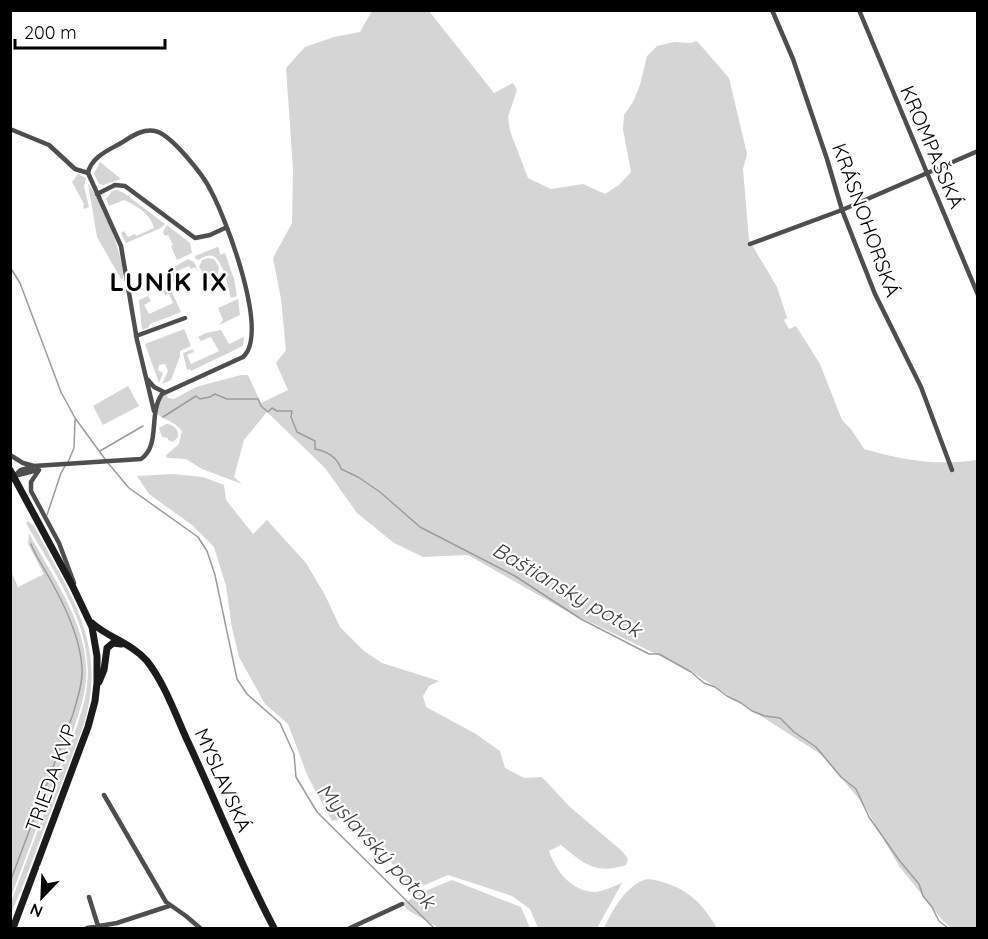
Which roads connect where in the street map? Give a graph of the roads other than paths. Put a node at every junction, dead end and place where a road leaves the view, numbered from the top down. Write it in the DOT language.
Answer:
graph roads {
  1 [pos="772,10"];
  2 [pos="859,10"];
  3 [pos="10,129"];
  4 [pos="978,151"];
  5 [pos="88,172"];
  6 [pos="927,173"];
  7 [pos="97,194"];
  8 [pos="842,210"];
  9 [pos="225,228"];
  10 [pos="750,244"];
  11 [pos="978,295"];
  12 [pos="185,318"];
  13 [pos="136,336"];
  14 [pos="146,378"];
  15 [pos="164,392"];
  16 [pos="154,411"];
  17 [pos="10,455"];
  18 [pos="37,468"];
  19 [pos="952,470"];
  20 [pos="12,473"];
  21 [pos="84,608"];
  22 [pos="90,621"];
  23 [pos="95,642"];
  24 [pos="114,643"];
  25 [pos="135,650"];
  26 [pos="97,688"];
  27 [pos="104,795"];
  28 [pos="89,897"];
  29 [pos="402,904"];
  30 [pos="169,906"];
  31 [pos="98,926"];
  32 [pos="13,928"];
  33 [pos="87,928"];
  34 [pos="200,928"];
  35 [pos="274,928"];
  36 [pos="350,928"];
  1 -- 8 [label="street, KRÁSNOHORSKÁ"];
  2 -- 6 [label="street, KROMPAŠSKÁ"];
  3 -- 5 [label="street"];
  4 -- 6 [label="street"];
  5 -- 7 [label="street"];
  5 -- 9 [label="street"];
  6 -- 8 [label="street"];
  6 -- 11 [label="street, KROMPAŠSKÁ"];
  7 -- 9 [label="street"];
  7 -- 13 [label="street"];
  8 -- 10 [label="street"];
  8 -- 19 [label="street, KRÁSNOHORSKÁ"];
  9 -- 15 [label="street"];
  12 -- 13 [label="street"];
  13 -- 14 [label="street"];
  14 -- 15 [label="street"];
  14 -- 16 [label="street"];
  15 -- 16 [label="street"];
  16 -- 18 [label="street"];
  17 -- 18 [label="street"];
  18 -- 20 [label="street"];
  18 -- 21 [label="street"];
  20 -- 21 [label="street"];
  21 -- 22 [label="street"];
  22 -- 23 [label="street, TRIEDA KVP"];
  22 -- 25 [label="street, MYSLAVSKÁ"];
  23 -- 24 [label="street"];
  23 -- 26 [label="street, TRIEDA KVP"];
  24 -- 25 [label="street"];
  24 -- 26 [label="street"];
  25 -- 35 [label="street, MYSLAVSKÁ"];
  26 -- 32 [label="street, TRIEDA KVP"];
  27 -- 30 [label="street"];
  28 -- 31 [label="street"];
  29 -- 36 [label="street"];
  30 -- 31 [label="street"];
  30 -- 34 [label="street"];
  31 -- 33 [label="street"];
}
